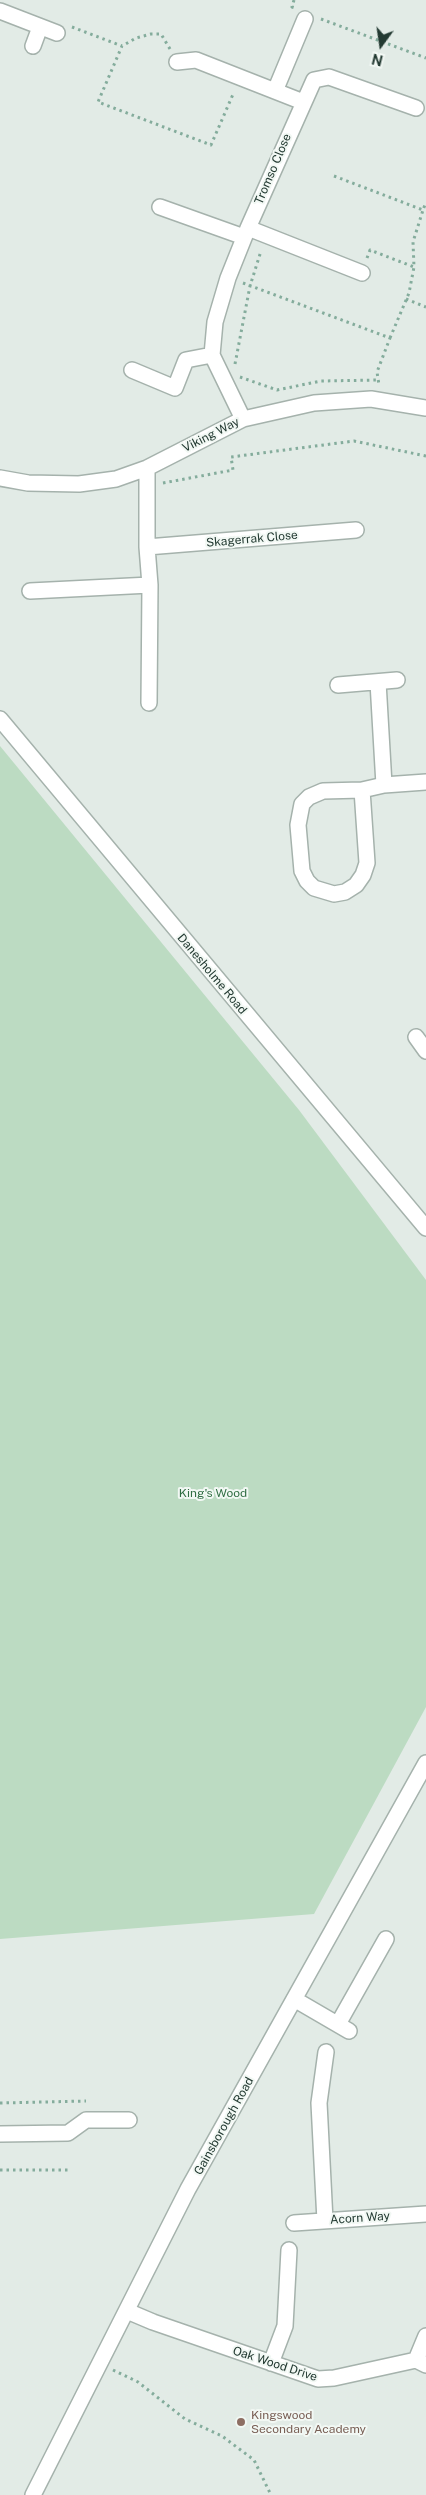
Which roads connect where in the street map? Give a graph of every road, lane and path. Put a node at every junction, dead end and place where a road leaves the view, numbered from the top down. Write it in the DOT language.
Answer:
graph roads {
  1 [pos="294,0"];
  2 [pos="0,11"];
  3 [pos="306,15"];
  4 [pos="40,27"];
  5 [pos="57,33"];
  6 [pos="33,46"];
  7 [pos="122,46"];
  8 [pos="426,58"];
  9 [pos="177,62"];
  10 [pos="240,77"];
  11 [pos="275,91"];
  12 [pos="303,102"];
  13 [pos="416,108"];
  14 [pos="334,176"];
  15 [pos="426,202"];
  16 [pos="160,207"];
  17 [pos="423,210"];
  18 [pos="246,233"];
  19 [pos="267,235"];
  20 [pos="414,267"];
  21 [pos="362,272"];
  22 [pos="228,278"];
  23 [pos="250,286"];
  24 [pos="406,299"];
  25 [pos="426,307"];
  26 [pos="390,338"];
  27 [pos="212,355"];
  28 [pos="132,370"];
  29 [pos="378,380"];
  30 [pos="382,400"];
  31 [pos="426,408"];
  32 [pos="243,419"];
  33 [pos="426,456"];
  34 [pos="147,468"];
  35 [pos="0,478"];
  36 [pos="147,486"];
  37 [pos="356,530"];
  38 [pos="147,547"];
  39 [pos="150,585"];
  40 [pos="30,591"];
  41 [pos="397,680"];
  42 [pos="378,682"];
  43 [pos="338,685"];
  44 [pos="149,703"];
  45 [pos="0,719"];
  46 [pos="426,782"];
  47 [pos="384,785"];
  48 [pos="362,790"];
  49 [pos="416,1037"];
  50 [pos="426,1051"];
  51 [pos="426,1228"];
  52 [pos="426,1763"];
  53 [pos="386,1939"];
  54 [pos="294,1999"];
  55 [pos="326,2052"];
  56 [pos="86,2101"];
  57 [pos="0,2103"];
  58 [pos="129,2120"];
  59 [pos="0,2134"];
  60 [pos="0,2170"];
  61 [pos="71,2170"];
  62 [pos="426,2214"];
  63 [pos="325,2221"];
  64 [pos="294,2223"];
  65 [pos="289,2250"];
  66 [pos="127,2311"];
  67 [pos="426,2336"];
  68 [pos="421,2362"];
  69 [pos="271,2364"];
  70 [pos="125,2376"];
  71 [pos="34,2495"];
  72 [pos="271,2495"];
  1 -- 3 [label="path"];
  2 -- 4 [label="street"];
  3 -- 8 [label="path"];
  3 -- 11 [label="street"];
  4 -- 5 [label="street"];
  4 -- 6 [label="street"];
  5 -- 7 [label="path"];
  7 -- 9 [label="path"];
  7 -- 10 [label="path"];
  9 -- 10 [label="street"];
  10 -- 11 [label="street"];
  11 -- 12 [label="street"];
  12 -- 13 [label="street, Tromso Close"];
  12 -- 18 [label="street, Tromso Close"];
  14 -- 17 [label="path"];
  15 -- 17 [label="path"];
  16 -- 18 [label="street"];
  17 -- 20 [label="path"];
  18 -- 19 [label="street"];
  18 -- 22 [label="street, Tromso Close"];
  19 -- 21 [label="street"];
  19 -- 23 [label="path"];
  20 -- 21 [label="path"];
  20 -- 24 [label="path"];
  22 -- 23 [label="path"];
  22 -- 27 [label="street, Tromso Close"];
  23 -- 26 [label="path"];
  23 -- 29 [label="path"];
  24 -- 25 [label="path"];
  24 -- 26 [label="path"];
  26 -- 29 [label="path"];
  27 -- 28 [label="street"];
  27 -- 32 [label="street"];
  29 -- 30 [label="path"];
  30 -- 31 [label="street, Viking Way"];
  30 -- 32 [label="street, Viking Way"];
  32 -- 34 [label="street, Viking Way"];
  33 -- 36 [label="path"];
  34 -- 35 [label="street, Viking Way"];
  34 -- 36 [label="street"];
  36 -- 38 [label="street"];
  37 -- 38 [label="street, Skagerrak Close"];
  38 -- 39 [label="street"];
  39 -- 40 [label="street"];
  39 -- 44 [label="street"];
  41 -- 42 [label="street"];
  42 -- 43 [label="street"];
  42 -- 47 [label="street"];
  45 -- 51 [label="street, Danesholme Road"];
  46 -- 47 [label="street"];
  47 -- 48 [label="street"];
  48 -- 48 [label="street"];
  49 -- 50 [label="street"];
  52 -- 54 [label="street, Gainsborough Road"];
  53 -- 54 [label="street"];
  54 -- 66 [label="street, Gainsborough Road"];
  55 -- 63 [label="street"];
  56 -- 57 [label="path"];
  58 -- 59 [label="street"];
  60 -- 61 [label="path"];
  62 -- 63 [label="street, Acorn Way"];
  63 -- 64 [label="street, Acorn Way"];
  65 -- 69 [label="street"];
  66 -- 69 [label="street, Oak Wood Drive"];
  66 -- 71 [label="street, Gainsborough Road"];
  67 -- 68 [label="street"];
  68 -- 69 [label="street, Oak Wood Drive"];
  70 -- 72 [label="path"];
}
